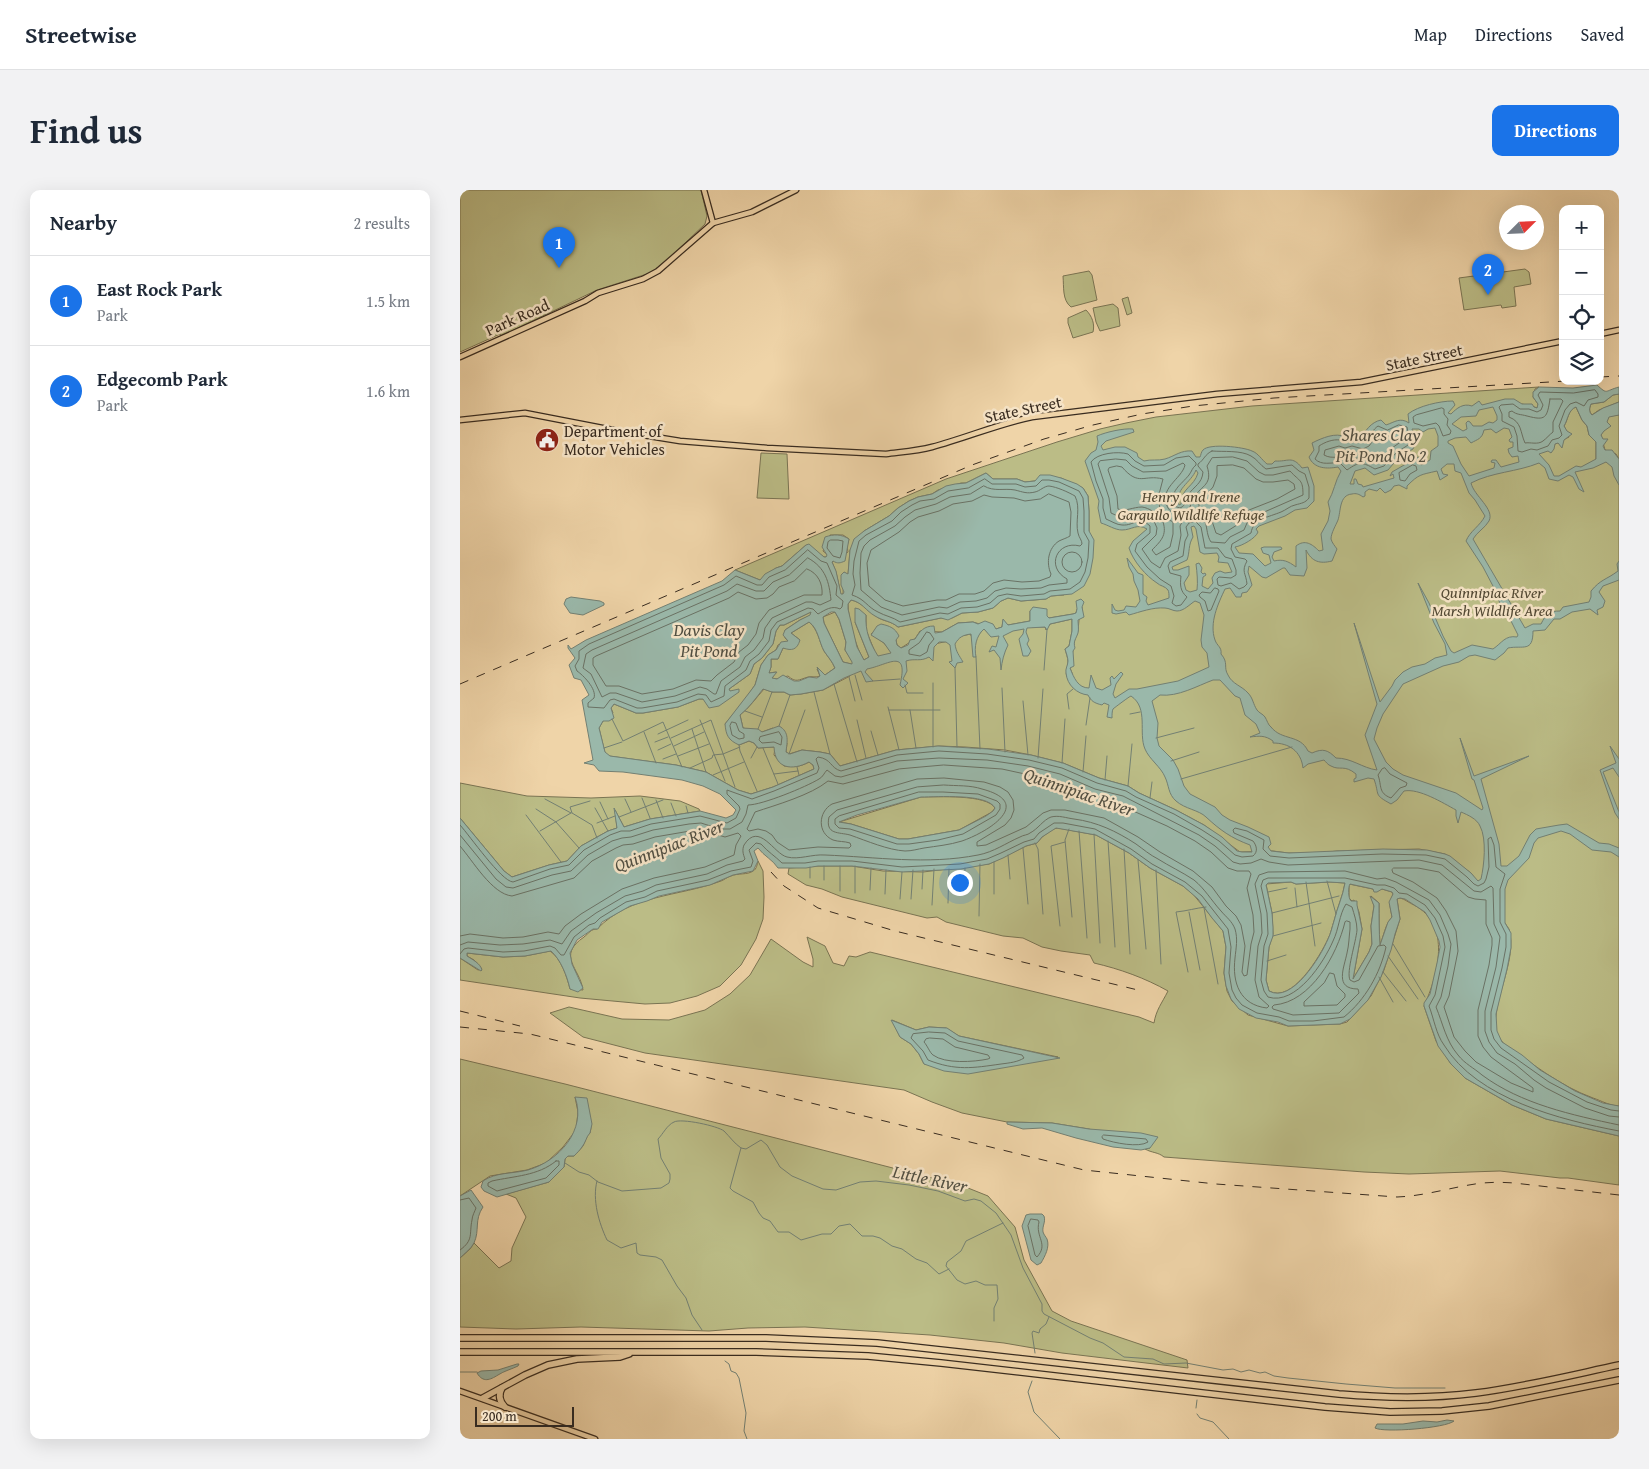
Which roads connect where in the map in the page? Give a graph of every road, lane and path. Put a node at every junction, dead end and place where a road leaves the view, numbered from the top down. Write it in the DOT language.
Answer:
graph roads {
  1 [pos="704,190"];
  2 [pos="796,190"];
  3 [pos="712,223"];
  4 [pos="1619,330"];
  5 [pos="1604,333"];
  6 [pos="1559,342"];
  7 [pos="460,357"];
  8 [pos="460,420"];
  9 [pos="460,1338"];
  10 [pos="460,1352"];
  11 [pos="633,1352"];
  12 [pos="1619,1365"];
  13 [pos="1619,1380"];
  14 [pos="504,1387"];
  15 [pos="460,1391"];
  16 [pos="483,1398"];
  17 [pos="505,1407"];
  18 [pos="595,1439"];
  1 -- 3 [label="main road"];
  2 -- 3 [label="main road"];
  3 -- 7 [label="main road, Park Road"];
  4 -- 5 [label="main road"];
  6 -- 8 [label="main road, State Street"];
  9 -- 12 [label="highway"];
  10 -- 11 [label="highway"];
  11 -- 13 [label="highway"];
  11 -- 14 [label="highway"];
  14 -- 16 [label="highway"];
  14 -- 17 [label="highway"];
  15 -- 16 [label="main road"];
  16 -- 17 [label="main road"];
  17 -- 18 [label="main road"];
}
